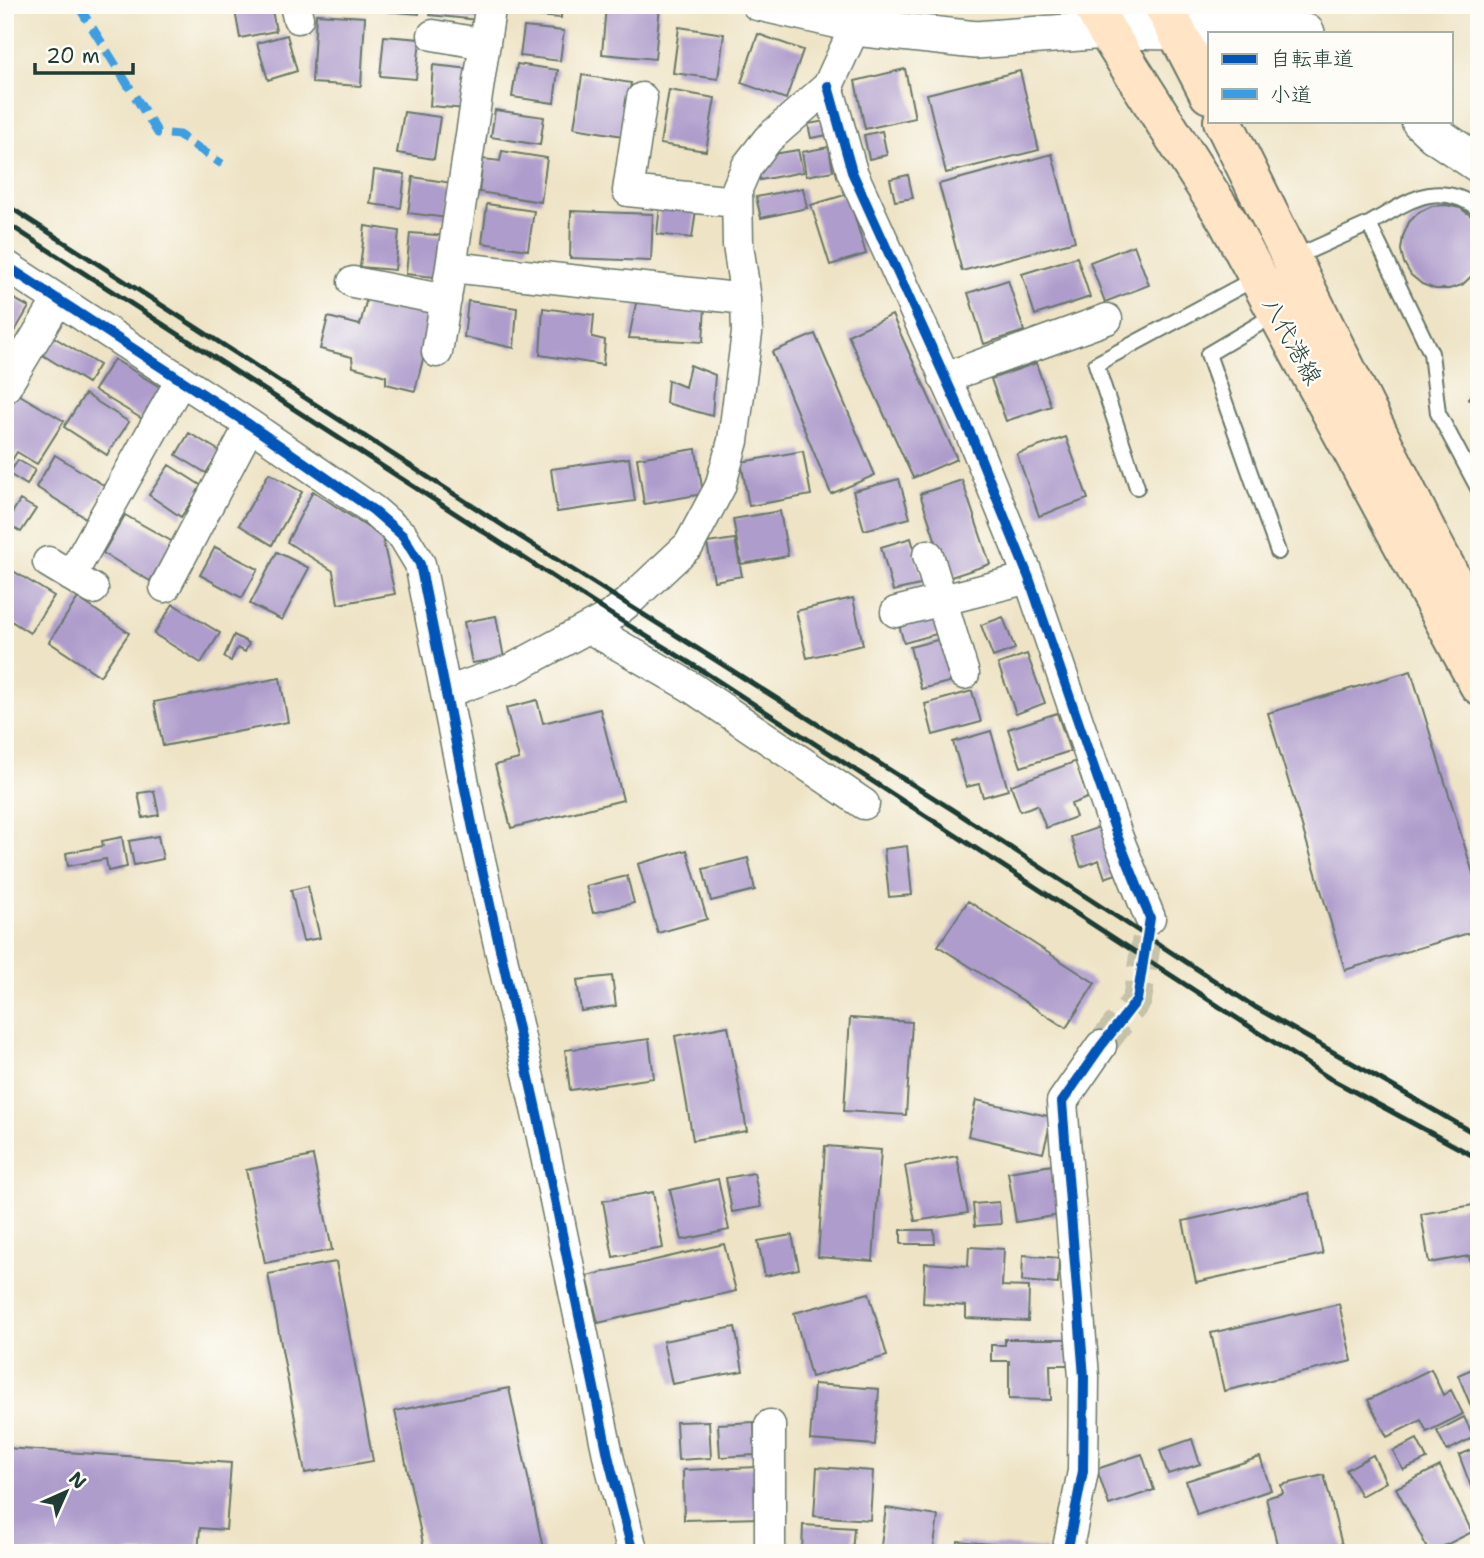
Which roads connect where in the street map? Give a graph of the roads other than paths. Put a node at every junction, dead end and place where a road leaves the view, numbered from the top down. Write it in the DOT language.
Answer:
graph roads {
  1 [pos="757,5"];
  2 [pos="1099,18"];
  3 [pos="1171,18"];
  4 [pos="855,27"];
  5 [pos="1300,32"];
  6 [pos="433,36"];
  7 [pos="828,86"];
  8 [pos="1208,92"];
  9 [pos="642,98"];
  10 [pos="1223,122"];
  11 [pos="1421,122"];
  12 [pos="1479,164"];
  13 [pos="736,202"];
  14 [pos="1479,209"];
  15 [pos="1369,224"];
  16 [pos="1291,259"];
  17 [pos="5,265"];
  18 [pos="451,267"];
  19 [pos="1257,277"];
  20 [pos="353,282"];
  21 [pos="746,299"];
  22 [pos="58,300"];
  23 [pos="446,300"];
  24 [pos="1277,313"];
  25 [pos="1107,319"];
  26 [pos="437,352"];
  27 [pos="944,378"];
  28 [pos="181,380"];
  29 [pos="5,388"];
  30 [pos="250,425"];
  31 [pos="1137,488"];
  32 [pos="1479,490"];
  33 [pos="1278,552"];
  34 [pos="928,555"];
  35 [pos="71,576"];
  36 [pos="1029,578"];
  37 [pos="165,587"];
  38 [pos="942,601"];
  39 [pos="896,612"];
  40 [pos="589,628"];
  41 [pos="1479,630"];
  42 [pos="964,674"];
  43 [pos="1479,685"];
  44 [pos="447,692"];
  45 [pos="864,804"];
  46 [pos="1150,918"];
  47 [pos="1101,1046"];
  48 [pos="770,1425"];
  49 [pos="633,1553"];
  50 [pos="770,1553"];
  51 [pos="1067,1553"];
  1 -- 4 [label="street"];
  2 -- 3 [label="street"];
  2 -- 4 [label="street"];
  2 -- 19 [label="main road, 八代港線"];
  3 -- 5 [label="street"];
  3 -- 8 [label="main road"];
  4 -- 7 [label="street"];
  6 -- 18 [label="street"];
  7 -- 13 [label="street"];
  7 -- 27 [label="street"];
  9 -- 13 [label="street"];
  10 -- 16 [label="main road, 八代港線"];
  11 -- 12 [label="street"];
  13 -- 21 [label="street"];
  14 -- 15 [label="lane"];
  15 -- 16 [label="lane"];
  15 -- 32 [label="lane"];
  16 -- 41 [label="main road, 八代港線"];
  17 -- 22 [label="street"];
  18 -- 21 [label="street"];
  18 -- 23 [label="street"];
  19 -- 24 [label="main road, 八代港線"];
  19 -- 31 [label="lane"];
  20 -- 23 [label="street"];
  21 -- 40 [label="street"];
  22 -- 28 [label="street"];
  22 -- 29 [label="street"];
  23 -- 26 [label="street"];
  24 -- 33 [label="lane"];
  24 -- 43 [label="main road, 八代港線"];
  25 -- 27 [label="street"];
  27 -- 36 [label="street"];
  28 -- 30 [label="street"];
  28 -- 35 [label="street"];
  30 -- 37 [label="street"];
  30 -- 44 [label="street"];
  34 -- 38 [label="street"];
  36 -- 38 [label="street"];
  36 -- 46 [label="street"];
  38 -- 39 [label="street"];
  38 -- 42 [label="street"];
  40 -- 44 [label="street"];
  40 -- 45 [label="street"];
  44 -- 49 [label="street"];
  47 -- 51 [label="street"];
  48 -- 50 [label="street"];
}
